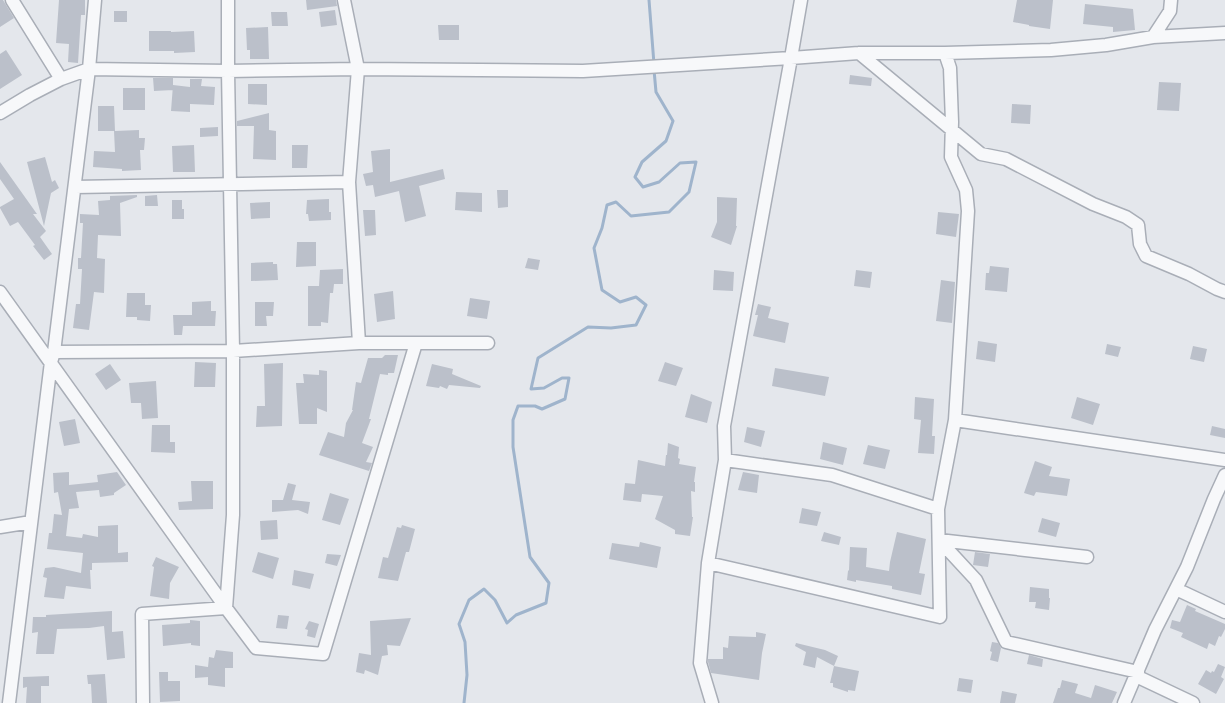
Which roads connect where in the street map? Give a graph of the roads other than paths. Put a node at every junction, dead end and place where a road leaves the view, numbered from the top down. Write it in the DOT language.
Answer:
graph roads {
  1 [pos="12,0"];
  2 [pos="95,0"];
  3 [pos="228,0"];
  4 [pos="344,0"];
  5 [pos="800,0"];
  6 [pos="1172,0"];
  7 [pos="1225,33"];
  8 [pos="1153,37"];
  9 [pos="859,53"];
  10 [pos="945,53"];
  11 [pos="791,58"];
  12 [pos="89,69"];
  13 [pos="358,69"];
  14 [pos="228,70"];
  15 [pos="61,79"];
  16 [pos="0,114"];
  17 [pos="952,129"];
  18 [pos="348,182"];
  19 [pos="230,184"];
  20 [pos="74,187"];
  21 [pos="0,292"];
  22 [pos="1225,292"];
  23 [pos="416,343"];
  24 [pos="488,343"];
  25 [pos="359,344"];
  26 [pos="233,351"];
  27 [pos="52,357"];
  28 [pos="955,420"];
  29 [pos="725,460"];
  30 [pos="1225,460"];
  31 [pos="1225,475"];
  32 [pos="938,509"];
  33 [pos="31,522"];
  34 [pos="0,527"];
  35 [pos="939,540"];
  36 [pos="1087,557"];
  37 [pos="708,563"];
  38 [pos="1176,590"];
  39 [pos="226,608"];
  40 [pos="1225,612"];
  41 [pos="1137,674"];
  42 [pos="716,702"];
  43 [pos="9,703"];
  44 [pos="143,703"];
  45 [pos="1124,703"];
  46 [pos="1193,703"];
  1 -- 15 [label="street"];
  2 -- 12 [label="street"];
  3 -- 14 [label="street"];
  4 -- 13 [label="street"];
  5 -- 11 [label="street"];
  6 -- 8 [label="street"];
  7 -- 8 [label="street"];
  8 -- 10 [label="street"];
  9 -- 10 [label="street"];
  9 -- 11 [label="street"];
  9 -- 17 [label="street"];
  10 -- 17 [label="street"];
  11 -- 13 [label="street"];
  11 -- 29 [label="street"];
  12 -- 14 [label="street"];
  12 -- 15 [label="street"];
  12 -- 20 [label="street"];
  13 -- 14 [label="street"];
  13 -- 18 [label="street"];
  14 -- 19 [label="street"];
  15 -- 16 [label="street"];
  17 -- 22 [label="street"];
  17 -- 28 [label="street"];
  18 -- 19 [label="street"];
  18 -- 25 [label="street"];
  19 -- 20 [label="street"];
  19 -- 26 [label="street"];
  20 -- 27 [label="street"];
  21 -- 27 [label="street"];
  23 -- 24 [label="street"];
  23 -- 25 [label="street"];
  23 -- 39 [label="street"];
  25 -- 26 [label="street"];
  26 -- 27 [label="street"];
  26 -- 39 [label="street"];
  27 -- 33 [label="street"];
  27 -- 39 [label="street"];
  28 -- 30 [label="street"];
  28 -- 32 [label="street"];
  29 -- 32 [label="street"];
  29 -- 37 [label="street"];
  31 -- 38 [label="street"];
  32 -- 35 [label="street"];
  33 -- 34 [label="street"];
  33 -- 43 [label="street"];
  35 -- 36 [label="street"];
  35 -- 37 [label="street"];
  35 -- 41 [label="street"];
  37 -- 42 [label="street"];
  38 -- 40 [label="street"];
  38 -- 41 [label="street"];
  39 -- 44 [label="street"];
  41 -- 45 [label="street"];
  41 -- 46 [label="street"];
}
